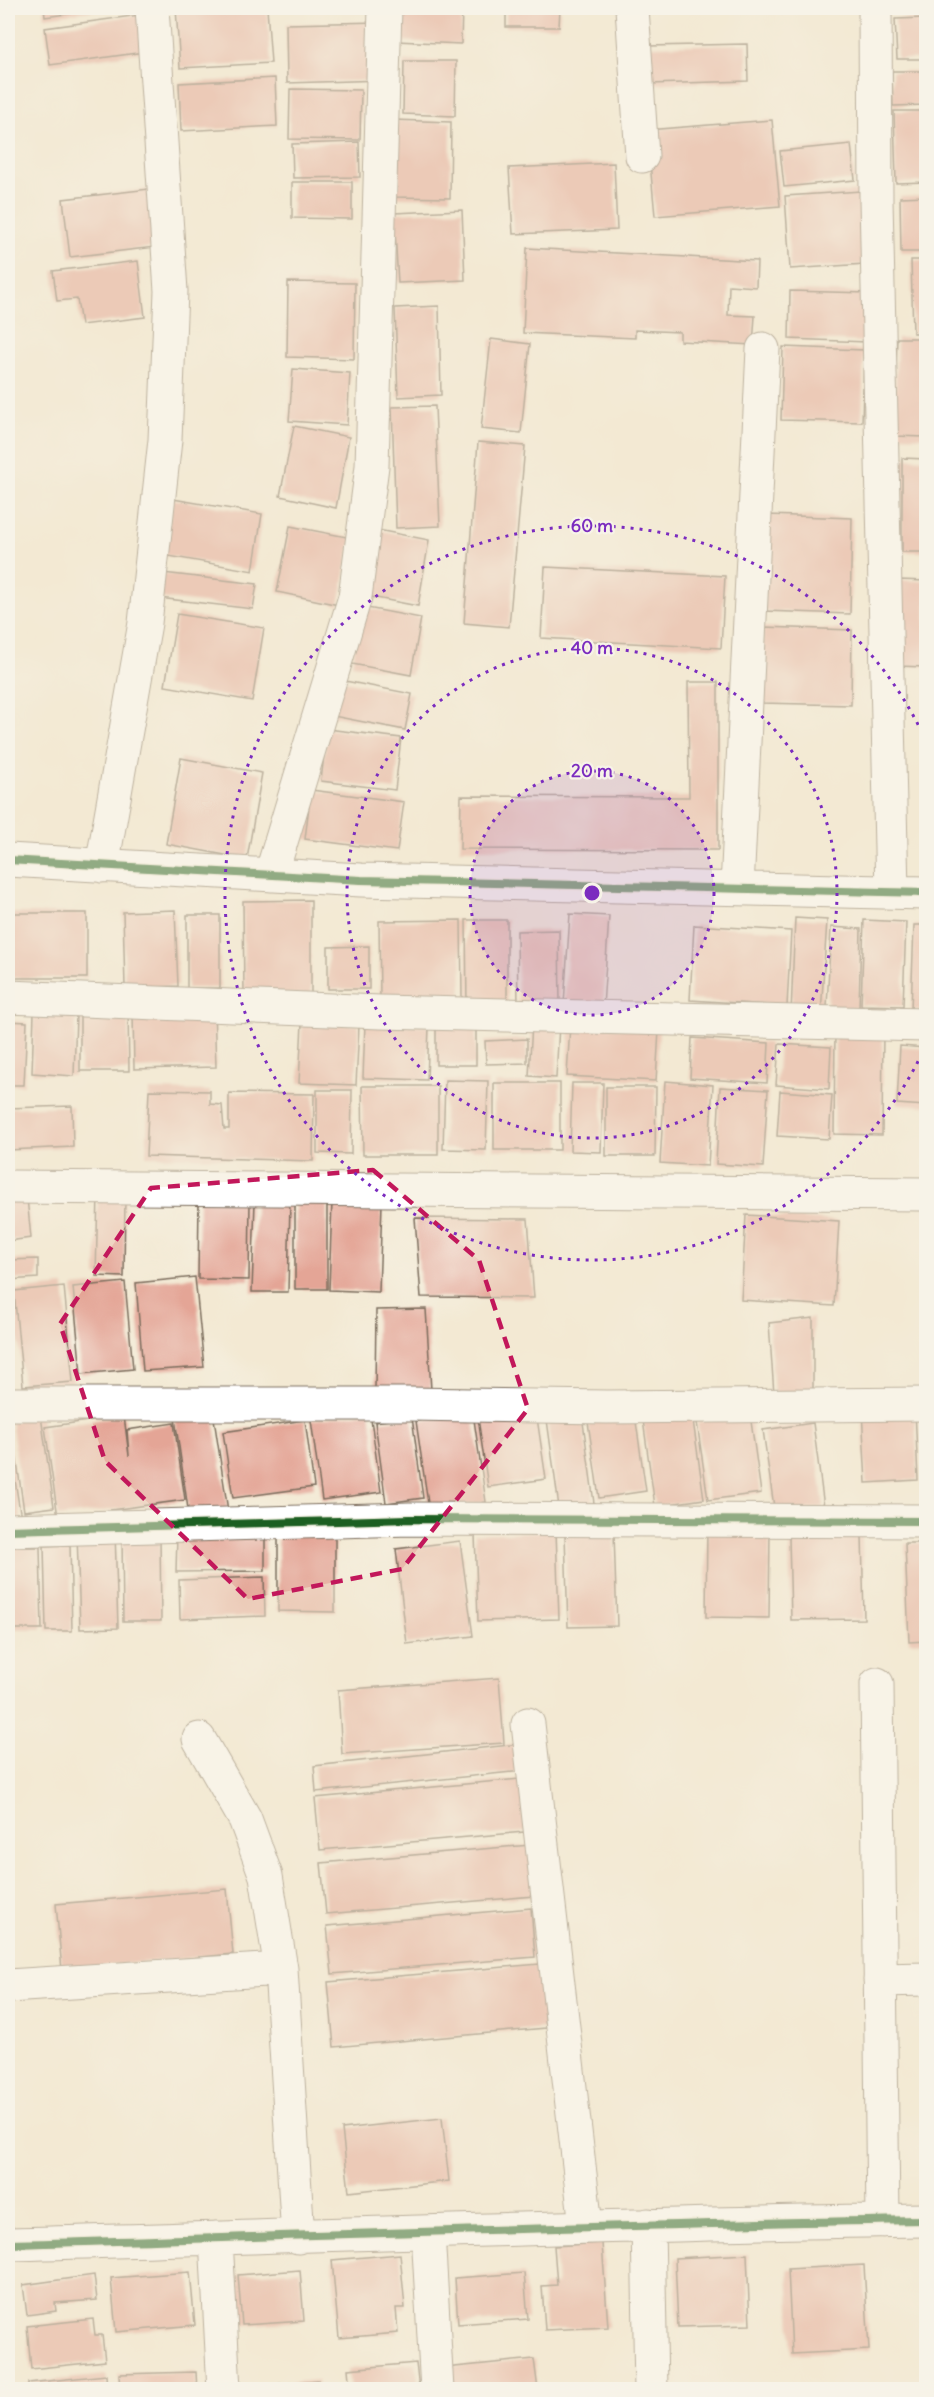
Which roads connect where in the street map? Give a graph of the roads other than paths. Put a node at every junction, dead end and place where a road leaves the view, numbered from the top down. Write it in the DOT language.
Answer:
graph roads {
  1 [pos="152,8"];
  2 [pos="385,8"];
  3 [pos="632,8"];
  4 [pos="875,8"];
  5 [pos="642,156"];
  6 [pos="763,349"];
  7 [pos="8,860"];
  8 [pos="102,866"];
  9 [pos="271,875"];
  10 [pos="737,888"];
  11 [pos="892,892"];
  12 [pos="927,893"];
  13 [pos="8,997"];
  14 [pos="927,1025"];
  15 [pos="8,1187"];
  16 [pos="927,1194"];
  17 [pos="8,1404"];
  18 [pos="927,1404"];
  19 [pos="927,1521"];
  20 [pos="8,1530"];
  21 [pos="877,1684"];
  22 [pos="528,1724"];
  23 [pos="199,1739"];
  24 [pos="281,1969"];
  25 [pos="927,1979"];
  26 [pos="880,1980"];
  27 [pos="8,1986"];
  28 [pos="927,2220"];
  29 [pos="883,2221"];
  30 [pos="648,2225"];
  31 [pos="586,2226"];
  32 [pos="428,2232"];
  33 [pos="297,2237"];
  34 [pos="216,2238"];
  35 [pos="8,2244"];
  36 [pos="224,2390"];
  37 [pos="437,2390"];
  38 [pos="651,2390"];
  1 -- 8 [label="street"];
  2 -- 9 [label="street"];
  3 -- 5 [label="street"];
  4 -- 11 [label="street"];
  6 -- 10 [label="street"];
  7 -- 8 [label="street"];
  8 -- 9 [label="street"];
  9 -- 10 [label="street"];
  10 -- 11 [label="street"];
  11 -- 12 [label="street"];
  13 -- 14 [label="street"];
  15 -- 16 [label="street"];
  17 -- 18 [label="street"];
  19 -- 20 [label="street"];
  21 -- 26 [label="street"];
  22 -- 31 [label="street"];
  23 -- 24 [label="street"];
  24 -- 27 [label="street"];
  24 -- 33 [label="street"];
  25 -- 26 [label="street"];
  26 -- 29 [label="street"];
  28 -- 29 [label="street"];
  29 -- 30 [label="street"];
  30 -- 31 [label="street"];
  30 -- 38 [label="street"];
  31 -- 32 [label="street"];
  32 -- 33 [label="street"];
  32 -- 37 [label="street"];
  33 -- 34 [label="street"];
  34 -- 35 [label="street"];
  34 -- 36 [label="street"];
}
